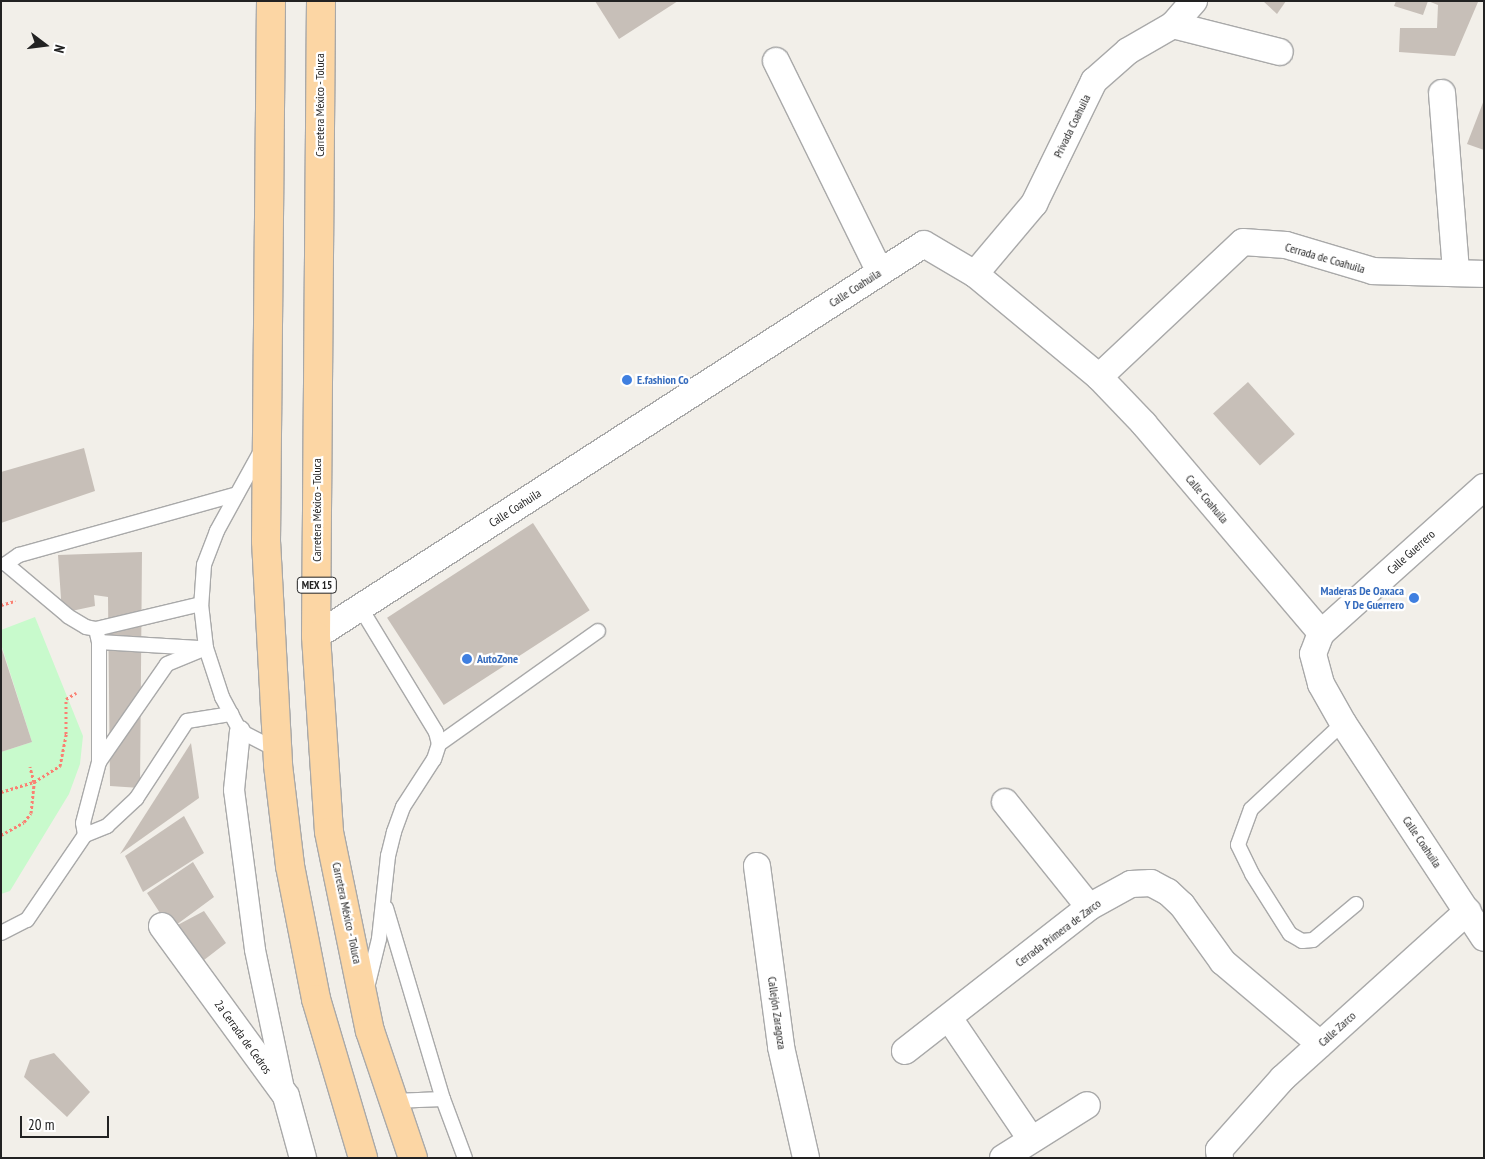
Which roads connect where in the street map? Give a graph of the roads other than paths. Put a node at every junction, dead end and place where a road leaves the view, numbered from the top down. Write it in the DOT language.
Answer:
graph roads {
  1 [pos="271,1"];
  2 [pos="321,1"];
  3 [pos="1194,1"];
  4 [pos="1173,25"];
  5 [pos="1280,52"];
  6 [pos="776,61"];
  7 [pos="1442,93"];
  8 [pos="1456,271"];
  9 [pos="880,272"];
  10 [pos="976,274"];
  11 [pos="1484,274"];
  12 [pos="1099,377"];
  13 [pos="266,442"];
  14 [pos="1484,487"];
  15 [pos="237,494"];
  16 [pos="201,604"];
  17 [pos="360,607"];
  18 [pos="598,631"];
  19 [pos="1321,633"];
  20 [pos="97,636"];
  21 [pos="316,636"];
  22 [pos="206,648"];
  23 [pos="236,722"];
  24 [pos="1343,723"];
  25 [pos="439,744"];
  26 [pos="276,750"];
  27 [pos="99,762"];
  28 [pos="1006,802"];
  29 [pos="85,835"];
  30 [pos="757,866"];
  31 [pos="385,903"];
  32 [pos="1356,904"];
  33 [pos="1089,907"];
  34 [pos="1468,911"];
  35 [pos="162,926"];
  36 [pos="1,933"];
  37 [pos="1484,938"];
  38 [pos="365,996"];
  39 [pos="949,1018"];
  40 [pos="1320,1044"];
  41 [pos="905,1051"];
  42 [pos="286,1096"];
  43 [pos="443,1099"];
  44 [pos="394,1101"];
  45 [pos="1087,1105"];
  46 [pos="1030,1139"];
  47 [pos="303,1158"];
  48 [pos="363,1158"];
  49 [pos="413,1158"];
  50 [pos="465,1158"];
  51 [pos="806,1158"];
  52 [pos="1003,1158"];
  53 [pos="1220,1158"];
  1 -- 13 [label="main road"];
  2 -- 21 [label="main road, Carretera México - Toluca / MEX 15"];
  3 -- 4 [label="street, Privada Coahuila"];
  4 -- 5 [label="street"];
  4 -- 10 [label="street, Privada Coahuila"];
  6 -- 9 [label="street"];
  7 -- 8 [label="street"];
  8 -- 11 [label="street, Cerrada de Coahuila"];
  8 -- 12 [label="street, Cerrada de Coahuila"];
  9 -- 10 [label="street, Calle Coahuila"];
  9 -- 17 [label="street, Calle Coahuila"];
  10 -- 12 [label="street, Calle Coahuila"];
  12 -- 19 [label="street, Calle Coahuila"];
  13 -- 15 [label="lane"];
  13 -- 26 [label="main road"];
  14 -- 19 [label="street, Calle Guerrero"];
  15 -- 16 [label="lane"];
  15 -- 20 [label="lane"];
  16 -- 20 [label="lane"];
  16 -- 22 [label="lane"];
  17 -- 21 [label="street, Calle Coahuila"];
  17 -- 25 [label="lane"];
  18 -- 25 [label="lane"];
  19 -- 24 [label="street, Calle Coahuila"];
  20 -- 22 [label="lane"];
  20 -- 27 [label="lane"];
  21 -- 38 [label="main road, Carretera México - Toluca / MEX 15"];
  22 -- 23 [label="lane"];
  22 -- 27 [label="lane"];
  23 -- 26 [label="lane"];
  23 -- 29 [label="lane"];
  23 -- 42 [label="street"];
  24 -- 32 [label="lane"];
  24 -- 34 [label="street, Calle Coahuila"];
  25 -- 31 [label="lane"];
  26 -- 48 [label="main road"];
  27 -- 29 [label="lane"];
  28 -- 33 [label="street"];
  29 -- 36 [label="lane"];
  30 -- 51 [label="street, Callejón Zaragoza"];
  31 -- 38 [label="lane"];
  31 -- 43 [label="lane"];
  33 -- 39 [label="street, Cerrada Primera de Zarco"];
  33 -- 40 [label="street, Cerrada Primera de Zarco"];
  34 -- 37 [label="street, Calle Coahuila"];
  34 -- 40 [label="street, Calle Zarco"];
  35 -- 42 [label="street, 2a Cerrada de Cedros"];
  38 -- 44 [label="main road, Carretera México - Toluca / MEX 15"];
  39 -- 41 [label="street, Cerrada Primera de Zarco"];
  39 -- 46 [label="street"];
  40 -- 53 [label="street, Calle Zarco"];
  42 -- 47 [label="street, 2a Cerrada de Cedros"];
  43 -- 44 [label="lane"];
  43 -- 50 [label="lane"];
  44 -- 49 [label="main road, Carretera México - Toluca / MEX 15"];
  45 -- 46 [label="street"];
  46 -- 52 [label="street"];
}
